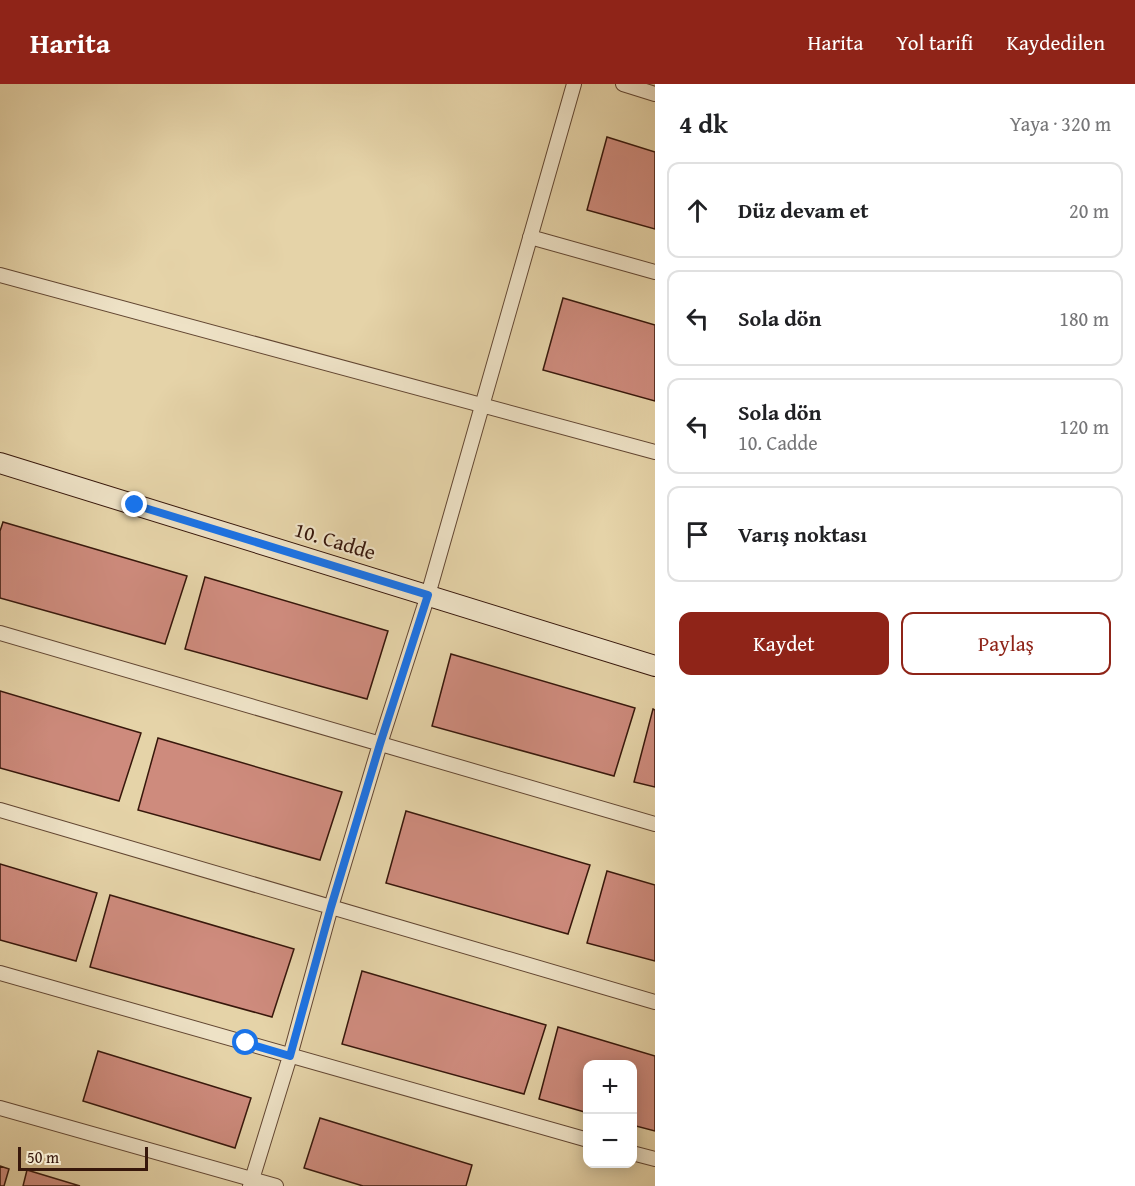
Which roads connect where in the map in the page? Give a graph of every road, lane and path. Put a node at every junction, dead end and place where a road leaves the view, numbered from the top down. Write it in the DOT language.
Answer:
graph roads {
  1 [pos="574,84"];
  2 [pos="623,84"];
  3 [pos="655,94"];
  4 [pos="531,237"];
  5 [pos="655,272"];
  6 [pos="0,274"];
  7 [pos="482,405"];
  8 [pos="655,452"];
  9 [pos="0,463"];
  10 [pos="428,595"];
  11 [pos="0,633"];
  12 [pos="655,666"];
  13 [pos="380,744"];
  14 [pos="0,810"];
  15 [pos="655,824"];
  16 [pos="331,907"];
  17 [pos="0,973"];
  18 [pos="655,1002"];
  19 [pos="290,1056"];
  20 [pos="0,1108"];
  21 [pos="583,1139"];
  22 [pos="637,1154"];
  23 [pos="655,1160"];
  24 [pos="251,1183"];
  25 [pos="276,1186"];
  1 -- 4 [label="street"];
  2 -- 3 [label="street"];
  4 -- 5 [label="street"];
  4 -- 7 [label="street"];
  6 -- 7 [label="street"];
  7 -- 8 [label="street"];
  7 -- 10 [label="street"];
  9 -- 10 [label="street, 10. Cadde"];
  10 -- 12 [label="street, 10. Cadde"];
  10 -- 13 [label="street"];
  11 -- 13 [label="street"];
  13 -- 15 [label="street"];
  13 -- 16 [label="street"];
  14 -- 16 [label="street"];
  16 -- 18 [label="street"];
  16 -- 19 [label="street"];
  17 -- 19 [label="street"];
  19 -- 21 [label="street"];
  19 -- 24 [label="street"];
  20 -- 24 [label="street"];
  22 -- 23 [label="street"];
  24 -- 25 [label="street"];
}
